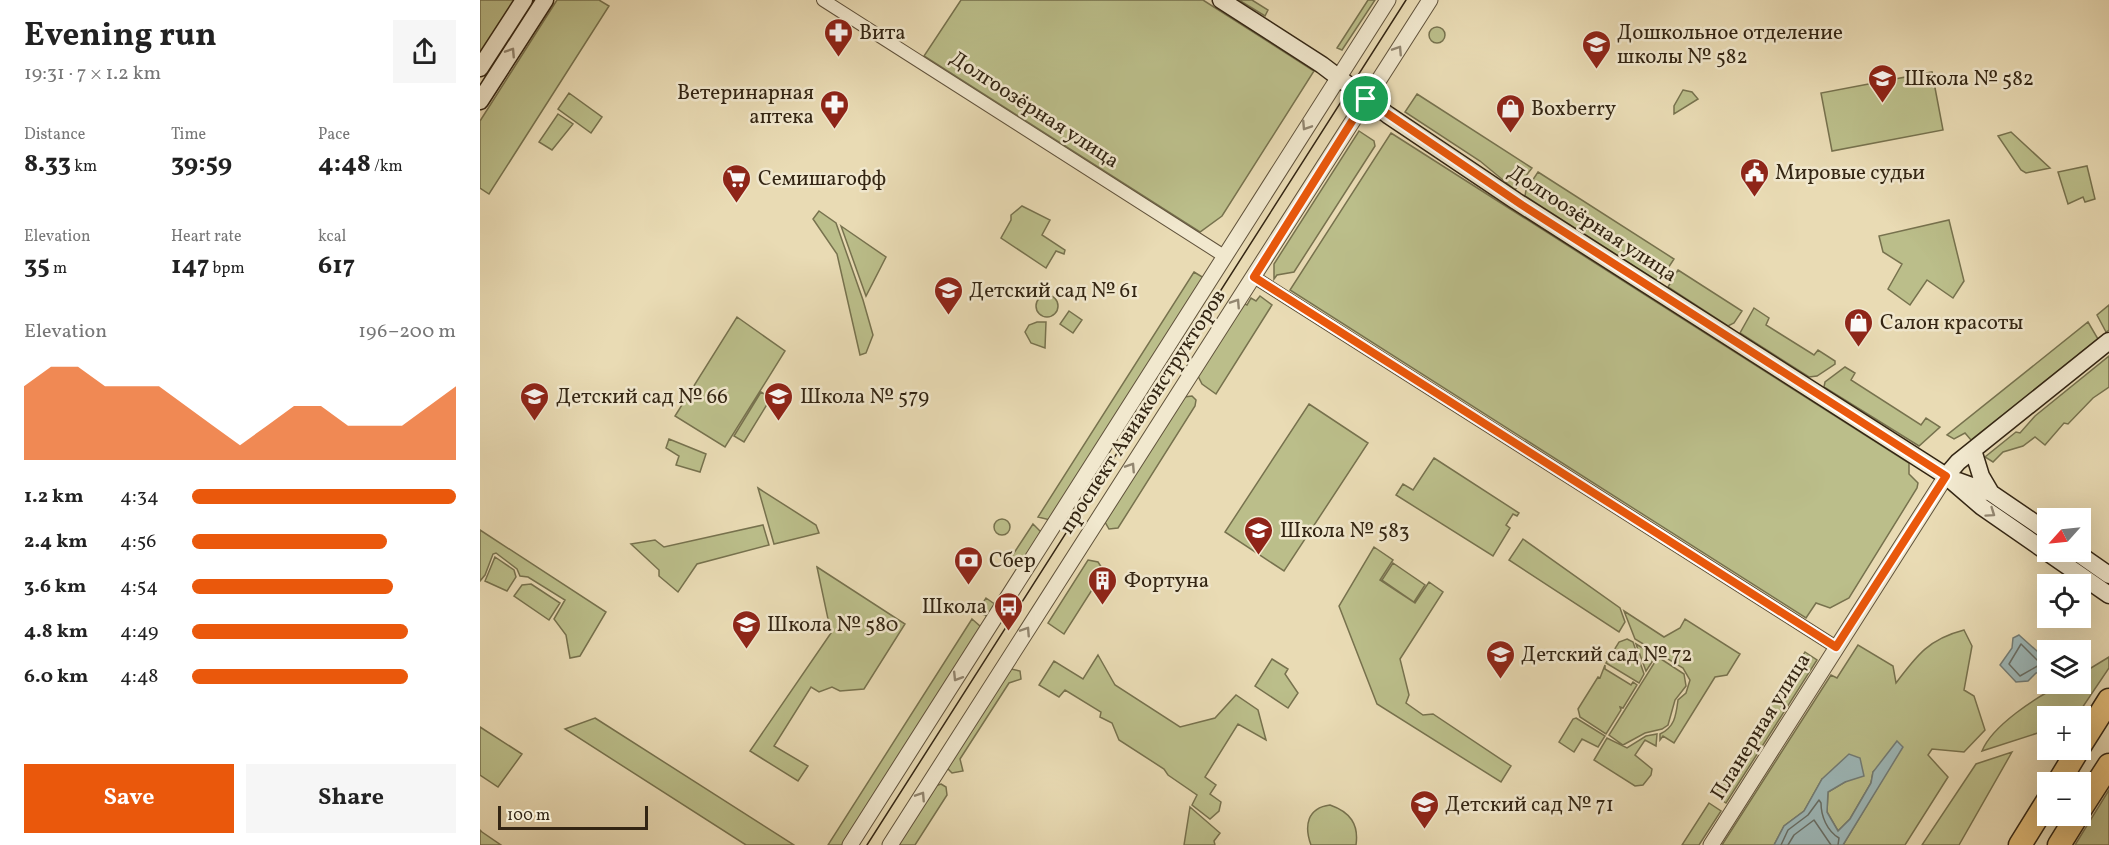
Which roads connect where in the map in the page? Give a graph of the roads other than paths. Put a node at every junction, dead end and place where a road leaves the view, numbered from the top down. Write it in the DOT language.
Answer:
graph roads {
  1 [pos="524,0"];
  2 [pos="545,0"];
  3 [pos="823,0"];
  4 [pos="1221,0"];
  5 [pos="1388,0"];
  6 [pos="1430,0"];
  7 [pos="480,68"];
  8 [pos="1338,77"];
  9 [pos="1366,99"];
  10 [pos="480,101"];
  11 [pos="1224,256"];
  12 [pos="1254,277"];
  13 [pos="2109,341"];
  14 [pos="1973,450"];
  15 [pos="1946,476"];
  16 [pos="1991,493"];
  17 [pos="2037,524"];
  18 [pos="2090,562"];
  19 [pos="2109,575"];
  20 [pos="2109,595"];
  21 [pos="1836,647"];
  22 [pos="2109,700"];
  23 [pos="2091,729"];
  24 [pos="2109,765"];
  25 [pos="2091,793"];
  26 [pos="2037,818"];
  27 [pos="2071,826"];
  28 [pos="850,845"];
  29 [pos="890,845"];
  30 [pos="1711,845"];
  31 [pos="2020,845"];
  32 [pos="2059,845"];
  1 -- 7 [label="main road"];
  10 -- 2 [label="main road, one-way"];
  3 -- 11 [label="street, Долгоозёрная улица"];
  4 -- 8 [label="main road, Долгоозёрная улица"];
  5 -- 8 [label="street, проспект Авиаконструкторов"];
  9 -- 6 [label="street, проспект Авиаконструкторов, one-way"];
  8 -- 9 [label="main road, Долгоозёрная улица"];
  8 -- 11 [label="street, проспект Авиаконструкторов, one-way"];
  9 -- 12 [label="street, проспект Авиаконструкторов"];
  9 -- 15 [label="main road, Долгоозёрная улица"];
  11 -- 28 [label="street, проспект Авиаконструкторов, one-way"];
  12 -- 21 [label="street"];
  29 -- 12 [label="street, проспект Авиаконструкторов, one-way"];
  13 -- 14 [label="main road, Планерная улица"];
  14 -- 15 [label="main road, Планерная улица"];
  14 -- 16 [label="main road"];
  15 -- 16 [label="main road"];
  15 -- 20 [label="main road, one-way"];
  15 -- 21 [label="street, Планерная улица"];
  16 -- 17 [label="main road"];
  18 -- 19 [label="main road"];
  21 -- 30 [label="street, Планерная улица"];
  22 -- 23 [label="highway"];
  24 -- 25 [label="highway"];
  26 -- 31 [label="highway"];
  27 -- 32 [label="highway"];
}
